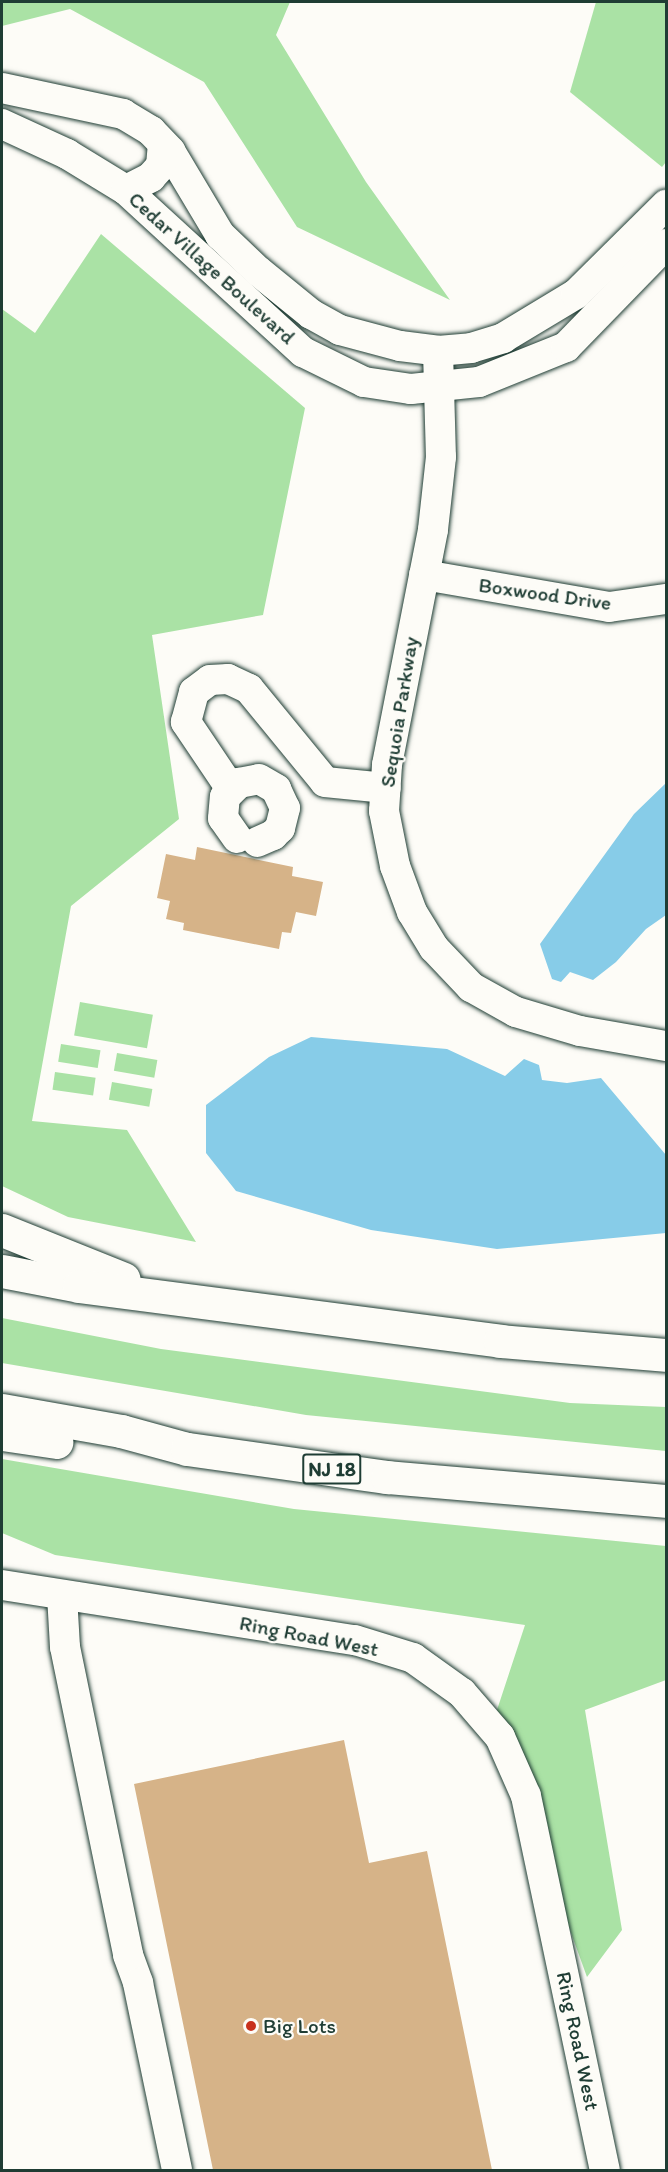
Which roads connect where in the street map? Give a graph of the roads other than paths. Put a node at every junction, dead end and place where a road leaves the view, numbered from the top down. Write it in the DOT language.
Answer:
graph roads {
  1 [pos="2,88"];
  2 [pos="35,96"];
  3 [pos="13,128"];
  4 [pos="163,144"];
  5 [pos="126,190"];
  6 [pos="666,205"];
  7 [pos="666,244"];
  8 [pos="438,351"];
  9 [pos="440,386"];
  10 [pos="424,575"];
  11 [pos="666,599"];
  12 [pos="325,782"];
  13 [pos="386,788"];
  14 [pos="231,789"];
  15 [pos="282,797"];
  16 [pos="666,1046"];
  17 [pos="2,1230"];
  18 [pos="2,1270"];
  19 [pos="170,1296"];
  20 [pos="666,1355"];
  21 [pos="2,1410"];
  22 [pos="2,1434"];
  23 [pos="187,1449"];
  24 [pos="666,1501"];
  25 [pos="2,1585"];
  26 [pos="62,1596"];
  27 [pos="177,2170"];
  28 [pos="605,2170"];
  1 -- 2 [label="street, Cedar Village Boulevard"];
  2 -- 3 [label="street"];
  2 -- 4 [label="street, Cedar Village Boulevard"];
  3 -- 5 [label="street, Cedar Village Boulevard"];
  4 -- 5 [label="street"];
  4 -- 8 [label="street, Cedar Village Boulevard"];
  5 -- 9 [label="street, Cedar Village Boulevard"];
  6 -- 8 [label="street, Cedar Village Boulevard"];
  7 -- 9 [label="street, Cedar Village Boulevard"];
  8 -- 9 [label="street, Sequoia Parkway"];
  9 -- 10 [label="street, Sequoia Parkway"];
  10 -- 11 [label="street, Boxwood Drive"];
  10 -- 13 [label="street, Sequoia Parkway"];
  12 -- 13 [label="street"];
  12 -- 14 [label="street"];
  12 -- 15 [label="street"];
  13 -- 16 [label="street, Sequoia Parkway"];
  14 -- 15 [label="street"];
  14 -- 15 [label="street"];
  17 -- 19 [label="highway"];
  18 -- 19 [label="highway"];
  19 -- 20 [label="highway"];
  21 -- 23 [label="highway, NJ 18"];
  22 -- 23 [label="highway"];
  23 -- 24 [label="highway, NJ 18"];
  25 -- 26 [label="street, Ring Road West"];
  26 -- 27 [label="street"];
  26 -- 28 [label="street, Ring Road West"];
}
